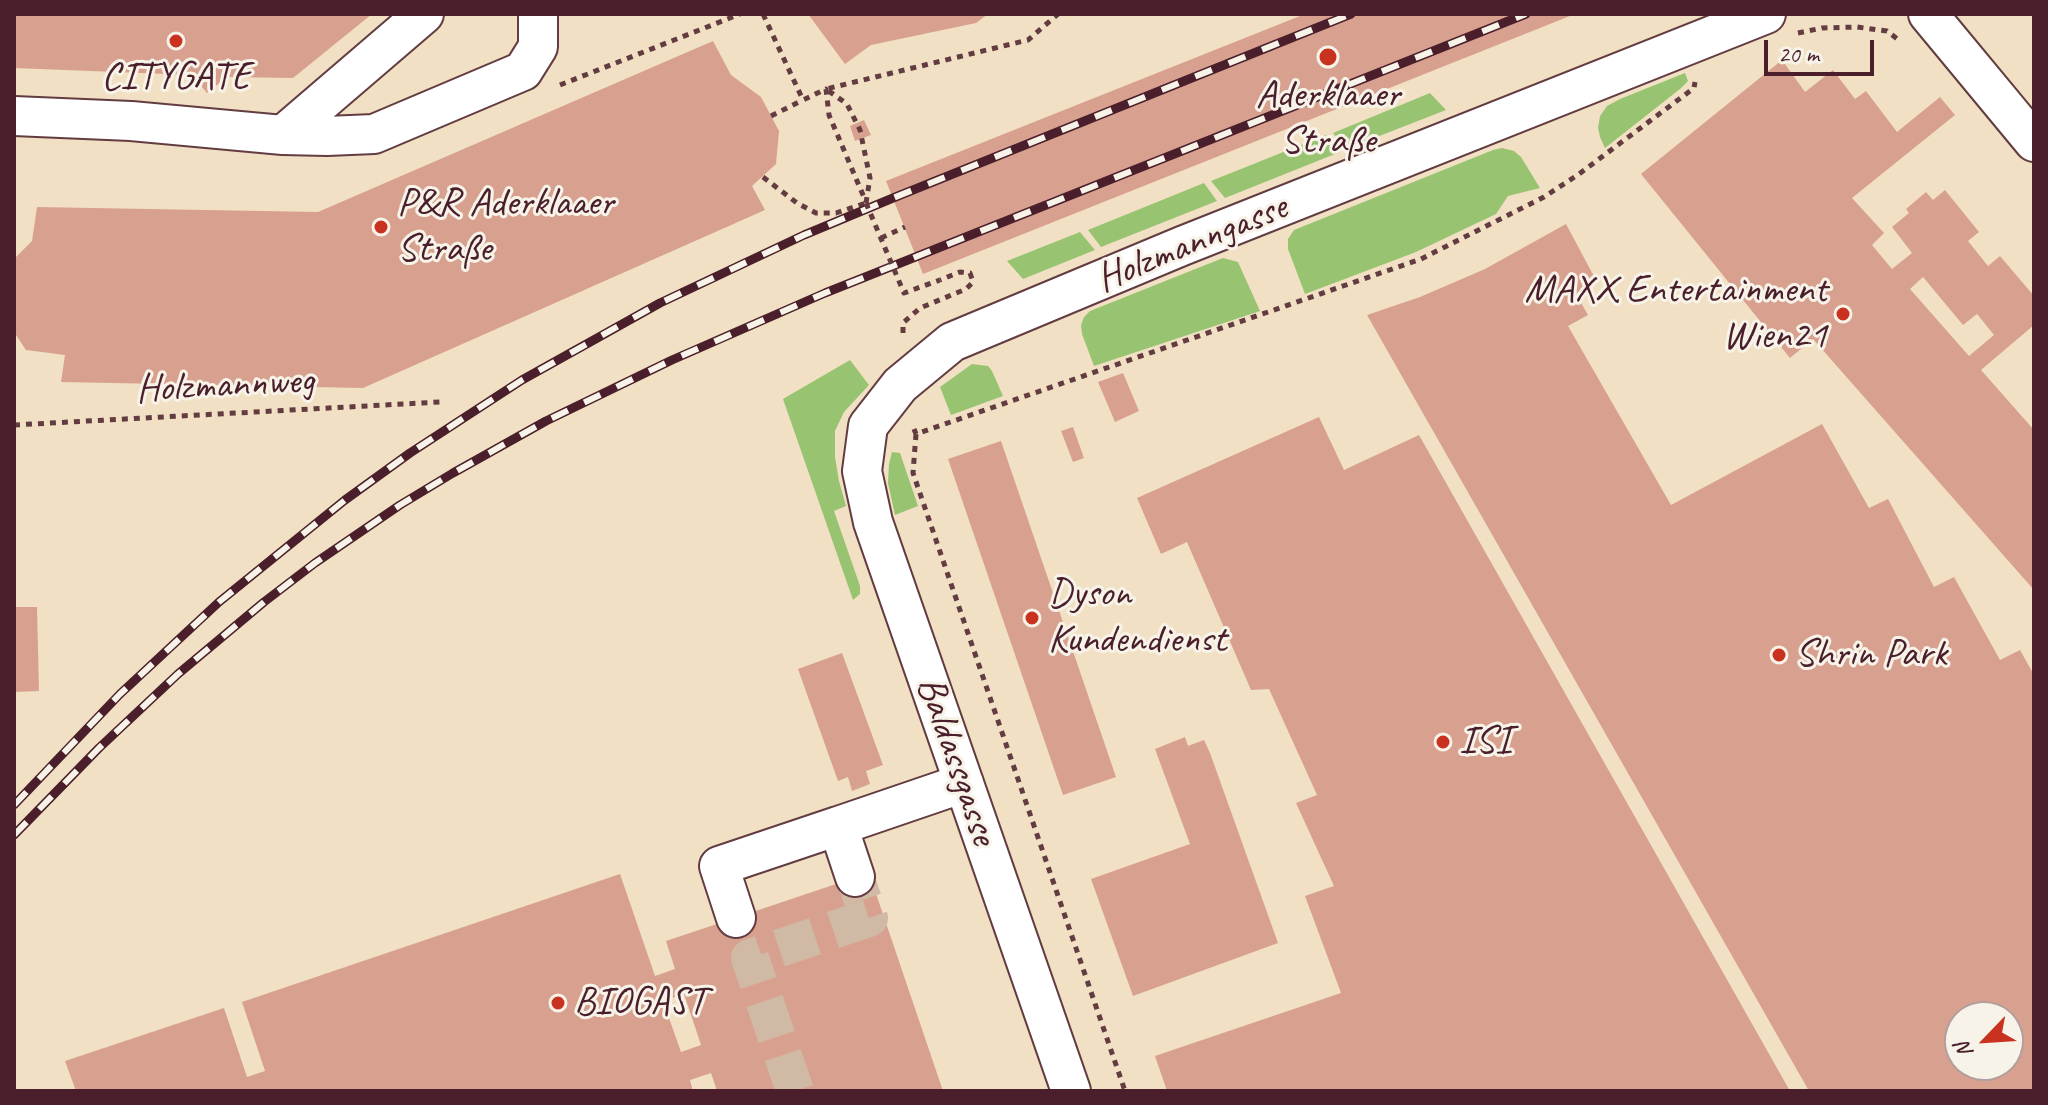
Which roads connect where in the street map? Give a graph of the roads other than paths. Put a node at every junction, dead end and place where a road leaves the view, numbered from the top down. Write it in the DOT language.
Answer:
graph roads {
  1 [pos="424,14"];
  2 [pos="538,14"];
  3 [pos="1928,14"];
  4 [pos="1776,25"];
  5 [pos="14,116"];
  6 [pos="283,135"];
  7 [pos="2034,142"];
  8 [pos="868,426"];
  9 [pos="964,783"];
  10 [pos="838,826"];
  11 [pos="855,877"];
  12 [pos="736,918"];
  13 [pos="1071,1091"];
  1 -- 6 [label="street"];
  2 -- 6 [label="street"];
  3 -- 7 [label="street"];
  4 -- 8 [label="street, Holzmanngasse"];
  5 -- 6 [label="street"];
  8 -- 9 [label="street, Baldassgasse"];
  9 -- 10 [label="street"];
  9 -- 13 [label="street, Baldassgasse"];
  10 -- 11 [label="street"];
  10 -- 12 [label="street"];
}
